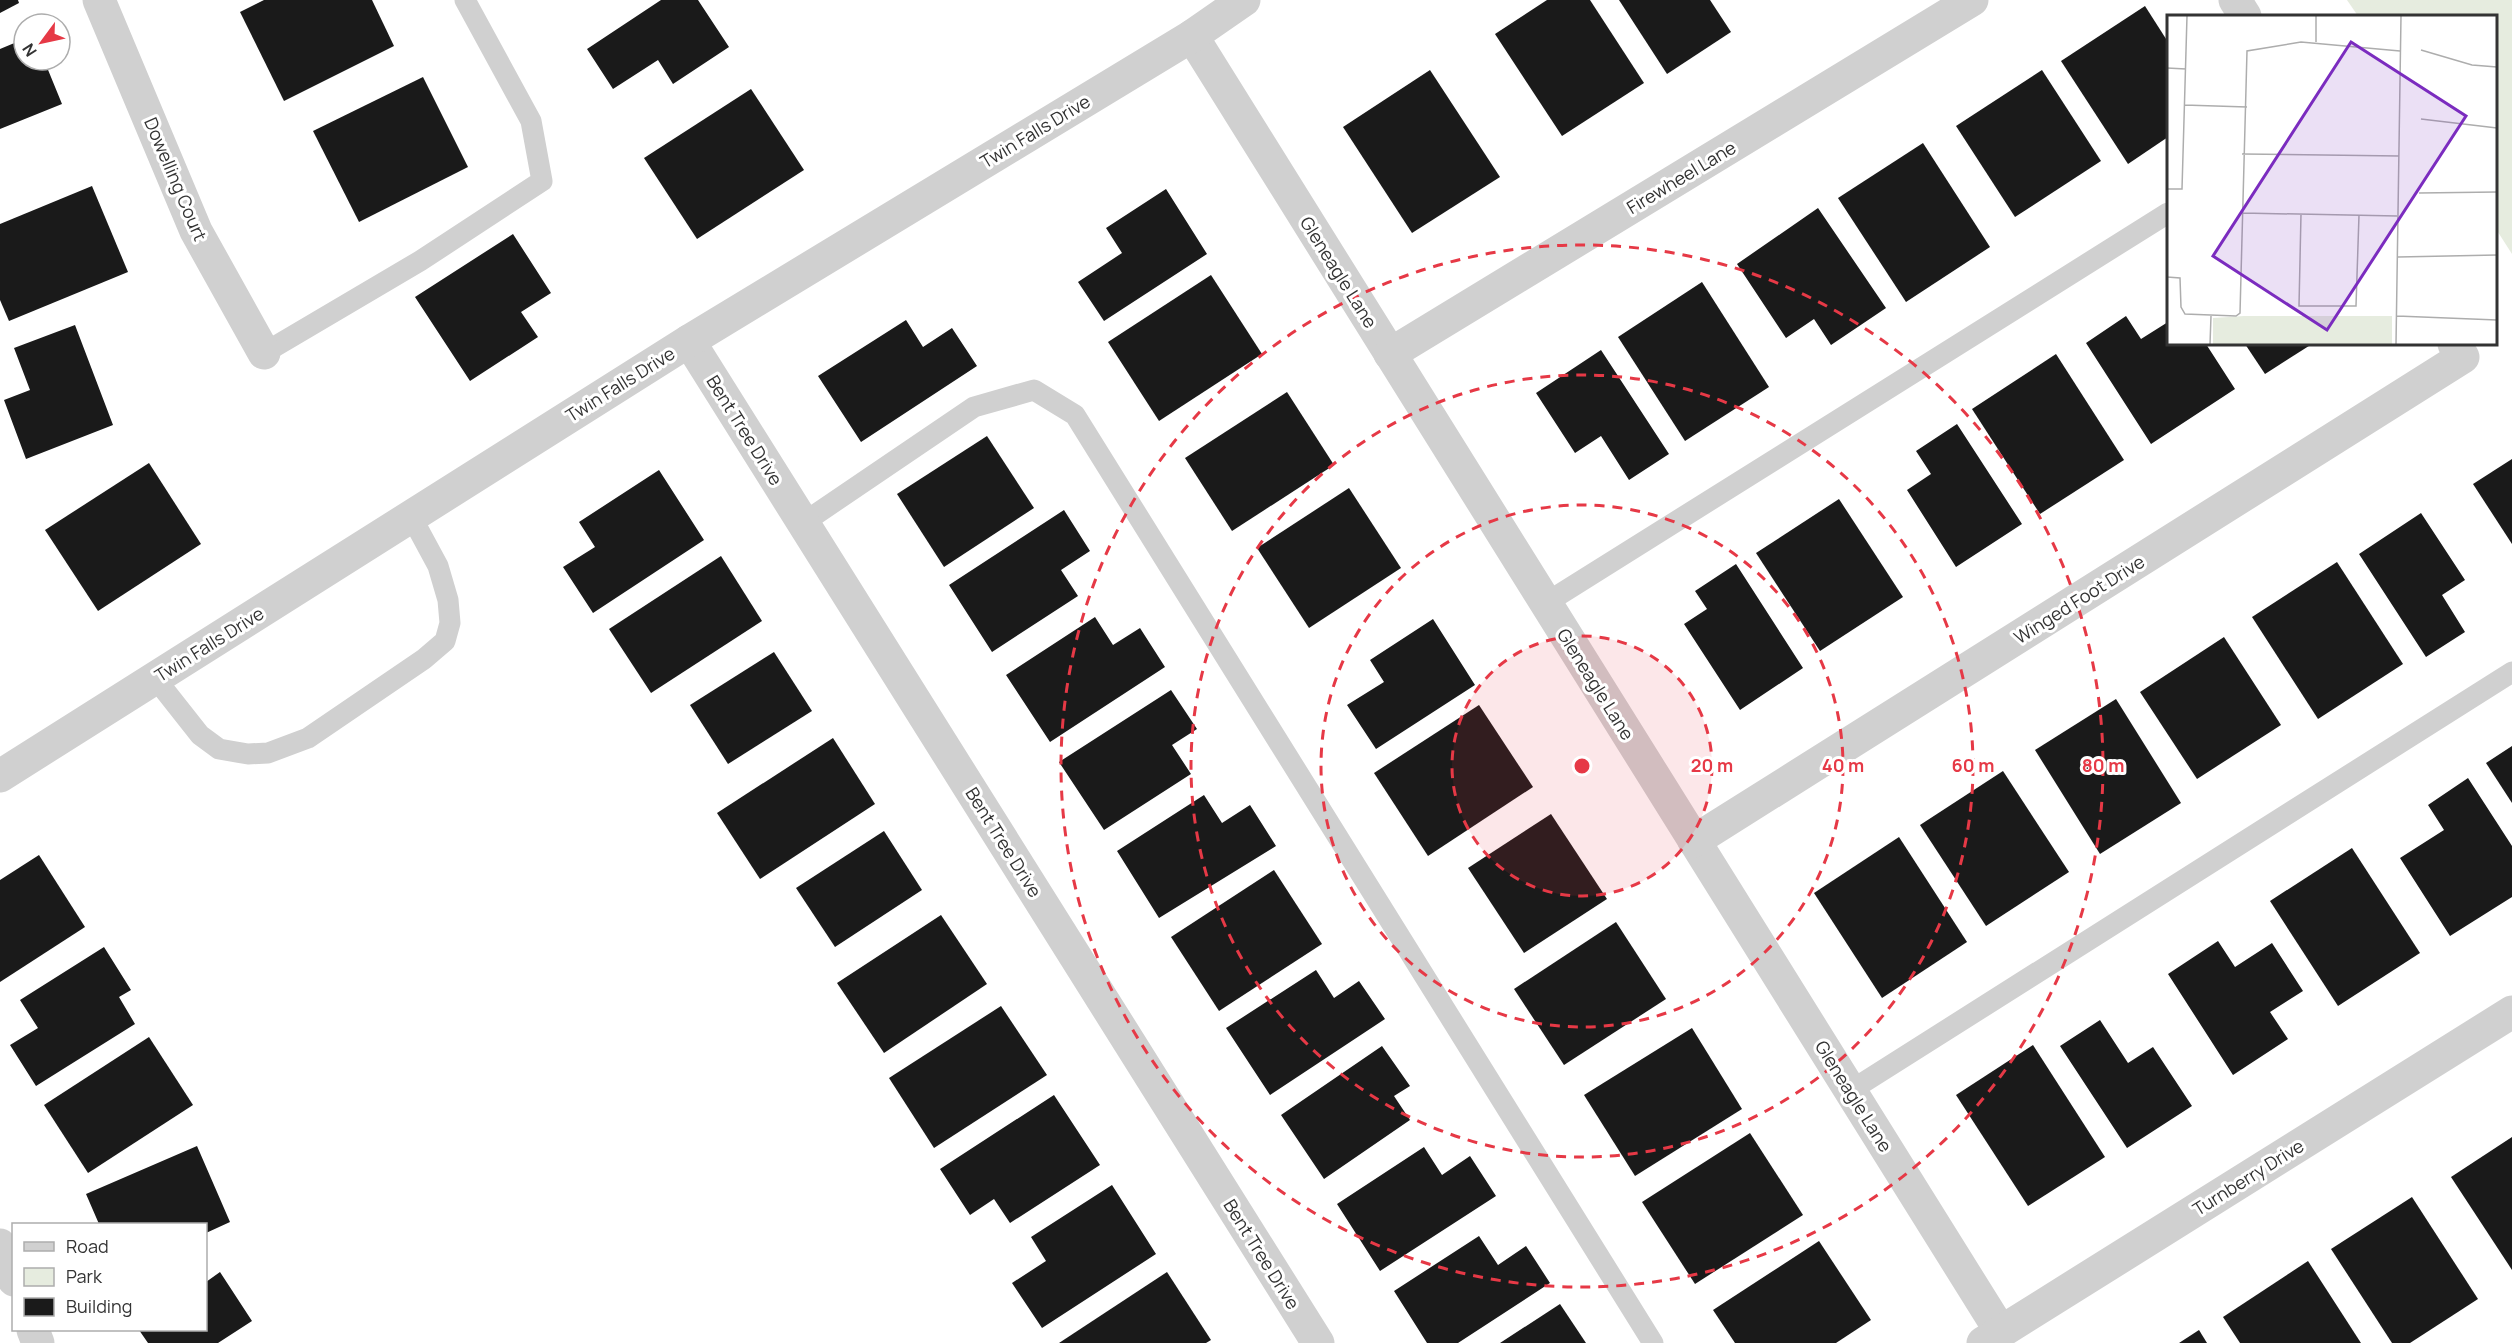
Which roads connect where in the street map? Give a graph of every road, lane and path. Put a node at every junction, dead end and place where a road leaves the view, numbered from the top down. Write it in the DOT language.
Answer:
graph roads {
  1 [pos="99,0"];
  2 [pos="465,0"];
  3 [pos="1244,0"];
  4 [pos="1972,0"];
  5 [pos="2235,0"];
  6 [pos="2244,15"];
  7 [pos="1192,36"];
  8 [pos="2167,214"];
  9 [pos="689,341"];
  10 [pos="2459,350"];
  11 [pos="264,353"];
  12 [pos="1390,354"];
  13 [pos="411,516"];
  14 [pos="803,523"];
  15 [pos="1546,603"];
  16 [pos="2512,672"];
  17 [pos="155,678"];
  18 [pos="0,776"];
  19 [pos="1694,841"];
  20 [pos="2512,1012"];
  21 [pos="1851,1091"];
  22 [pos="0,1245"];
  23 [pos="12,1275"];
  24 [pos="1992,1338"];
  25 [pos="1318,1343"];
  26 [pos="1653,1343"];
  1 -- 11 [label="street, Dowelling Court"];
  2 -- 11 [label="lane"];
  3 -- 7 [label="street, Twin Falls Drive"];
  4 -- 12 [label="street, Firewheel Lane"];
  5 -- 6 [label="street"];
  7 -- 9 [label="street, Twin Falls Drive"];
  7 -- 12 [label="street, Gleneagle Lane"];
  8 -- 15 [label="lane"];
  9 -- 13 [label="street, Twin Falls Drive"];
  9 -- 14 [label="street, Bent Tree Drive"];
  10 -- 19 [label="street, Winged Foot Drive"];
  12 -- 15 [label="street, Gleneagle Lane"];
  13 -- 17 [label="street, Twin Falls Drive"];
  13 -- 17 [label="lane"];
  14 -- 25 [label="street, Bent Tree Drive"];
  14 -- 26 [label="lane"];
  15 -- 19 [label="street, Gleneagle Lane"];
  16 -- 21 [label="lane"];
  17 -- 18 [label="street, Twin Falls Drive"];
  19 -- 21 [label="street, Gleneagle Lane"];
  20 -- 24 [label="street, Turnberry Drive"];
  21 -- 24 [label="street, Gleneagle Lane"];
  22 -- 23 [label="street"];
}
